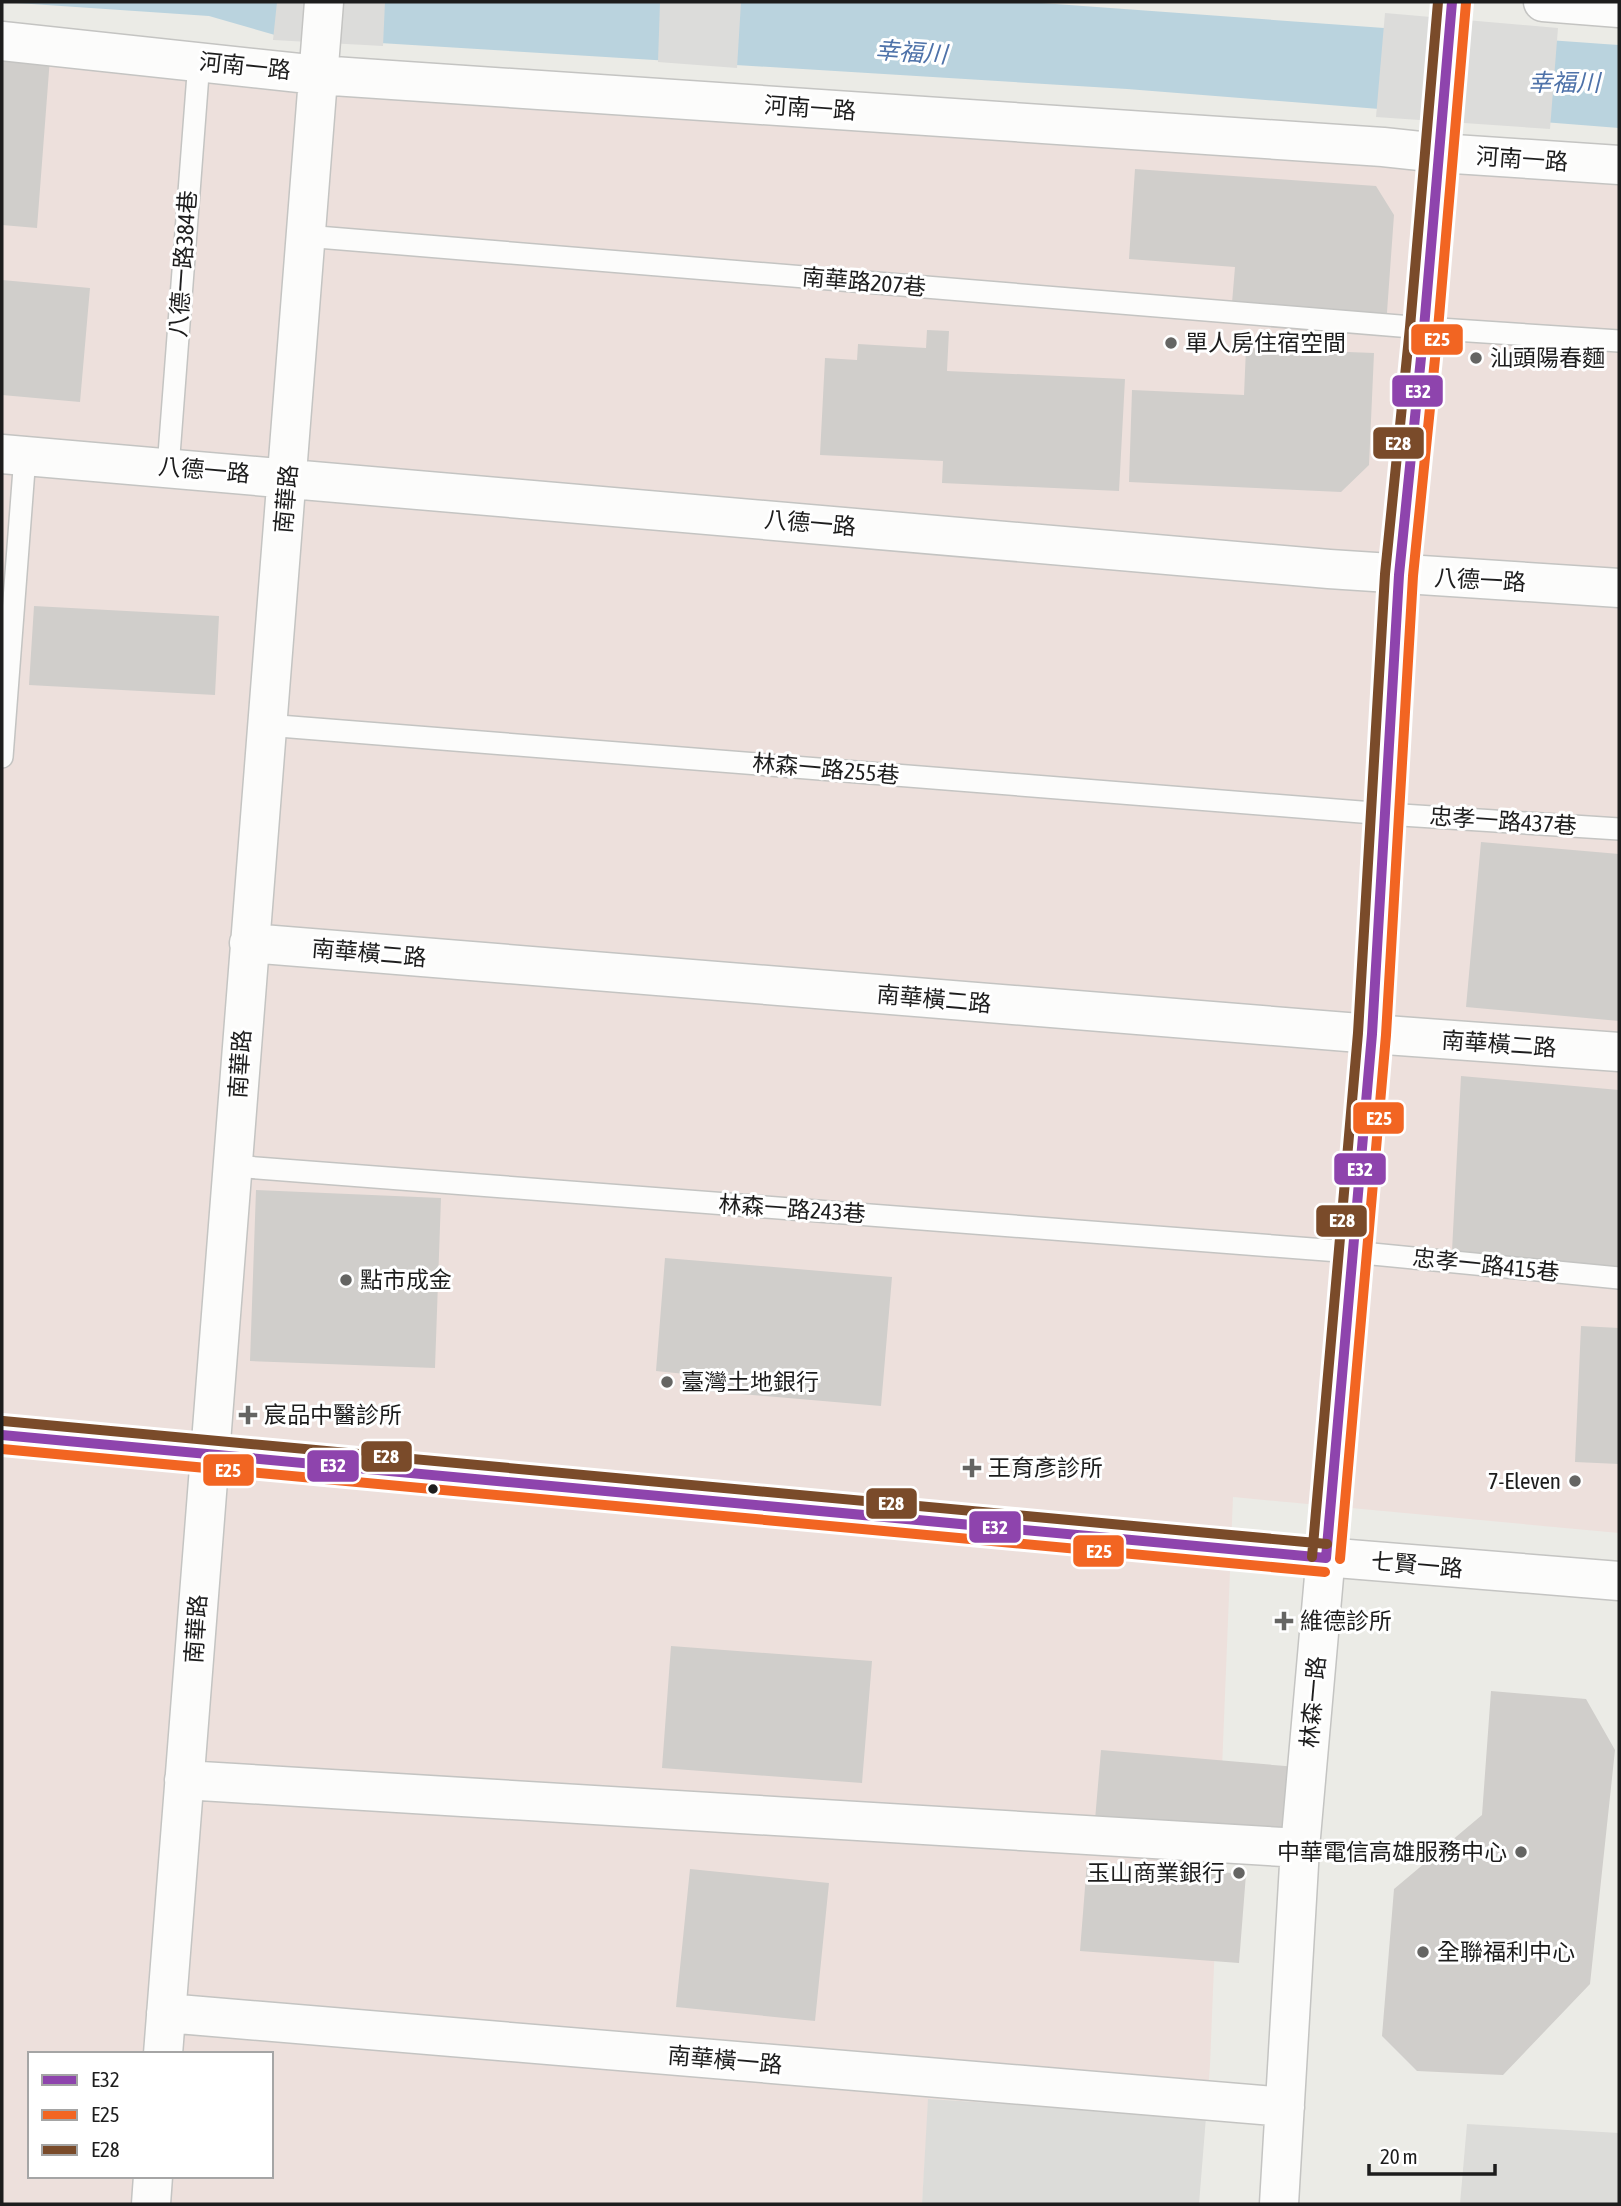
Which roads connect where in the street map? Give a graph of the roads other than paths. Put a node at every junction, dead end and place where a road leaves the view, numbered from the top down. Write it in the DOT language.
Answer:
graph roads {
  1 [pos="324,2"];
  2 [pos="1452,2"];
  3 [pos="1543,2"];
  4 [pos="1619,8"];
  5 [pos="2,41"];
  6 [pos="199,61"];
  7 [pos="318,75"];
  8 [pos="1439,153"];
  9 [pos="1619,165"];
  10 [pos="304,236"];
  11 [pos="1424,328"];
  12 [pos="1619,341"];
  13 [pos="13,455"];
  14 [pos="168,468"];
  15 [pos="288,477"];
  16 [pos="1399,575"];
  17 [pos="1619,588"];
  18 [pos="266,725"];
  19 [pos="2,757"];
  20 [pos="1386,814"];
  21 [pos="1619,829"];
  22 [pos="249,943"];
  23 [pos="1372,1034"];
  24 [pos="1619,1052"];
  25 [pos="232,1166"];
  26 [pos="1352,1252"];
  27 [pos="1619,1279"];
  28 [pos="2,1436"];
  29 [pos="210,1454"];
  30 [pos="1326,1558"];
  31 [pos="1619,1581"];
  32 [pos="184,1780"];
  33 [pos="1300,1848"];
  34 [pos="166,2013"];
  35 [pos="163,2052"];
  36 [pos="1284,2107"];
  37 [pos="153,2178"];
  38 [pos="151,2204"];
  39 [pos="1279,2204"];
  1 -- 7 [label="street, 南華路"];
  2 -- 8 [label="street, 林森一路"];
  3 -- 4 [label="street"];
  5 -- 6 [label="street, 河南一路"];
  6 -- 7 [label="street, 河南一路"];
  6 -- 14 [label="lane, 八德一路384巷"];
  7 -- 8 [label="street, 河南一路"];
  7 -- 10 [label="street, 南華路"];
  8 -- 9 [label="street, 河南一路"];
  8 -- 11 [label="street, 林森一路"];
  10 -- 11 [label="lane, 南華路207巷"];
  10 -- 15 [label="street, 南華路"];
  11 -- 12 [label="lane, 南華路207巷"];
  11 -- 16 [label="street, 林森一路"];
  13 -- 14 [label="street, 八德一路"];
  13 -- 19 [label="lane"];
  14 -- 15 [label="street, 八德一路"];
  15 -- 16 [label="street, 八德一路"];
  15 -- 18 [label="street, 南華路"];
  16 -- 17 [label="street, 八德一路"];
  16 -- 20 [label="street, 林森一路"];
  18 -- 20 [label="lane, 林森一路255巷"];
  18 -- 22 [label="street, 南華路"];
  20 -- 21 [label="lane, 忠孝一路437巷"];
  20 -- 23 [label="street, 林森一路"];
  22 -- 23 [label="street, 南華橫二路"];
  22 -- 25 [label="street, 南華路"];
  23 -- 24 [label="street, 南華橫二路"];
  23 -- 26 [label="street, 林森一路"];
  25 -- 26 [label="lane, 林森一路243巷"];
  25 -- 29 [label="street, 南華路"];
  26 -- 27 [label="lane, 忠孝一路415巷"];
  26 -- 30 [label="street, 林森一路"];
  28 -- 29 [label="street, 七賢一路"];
  29 -- 30 [label="street, 七賢一路"];
  29 -- 32 [label="street, 南華路"];
  30 -- 31 [label="street, 七賢一路"];
  30 -- 33 [label="street, 林森一路"];
  32 -- 33 [label="street"];
  32 -- 34 [label="street, 南華路"];
  33 -- 36 [label="street, 林森一路"];
  34 -- 35 [label="street, 南華路"];
  34 -- 36 [label="street, 南華橫一路"];
  36 -- 39 [label="street, 林森一路"];
  37 -- 38 [label="street"];
}
